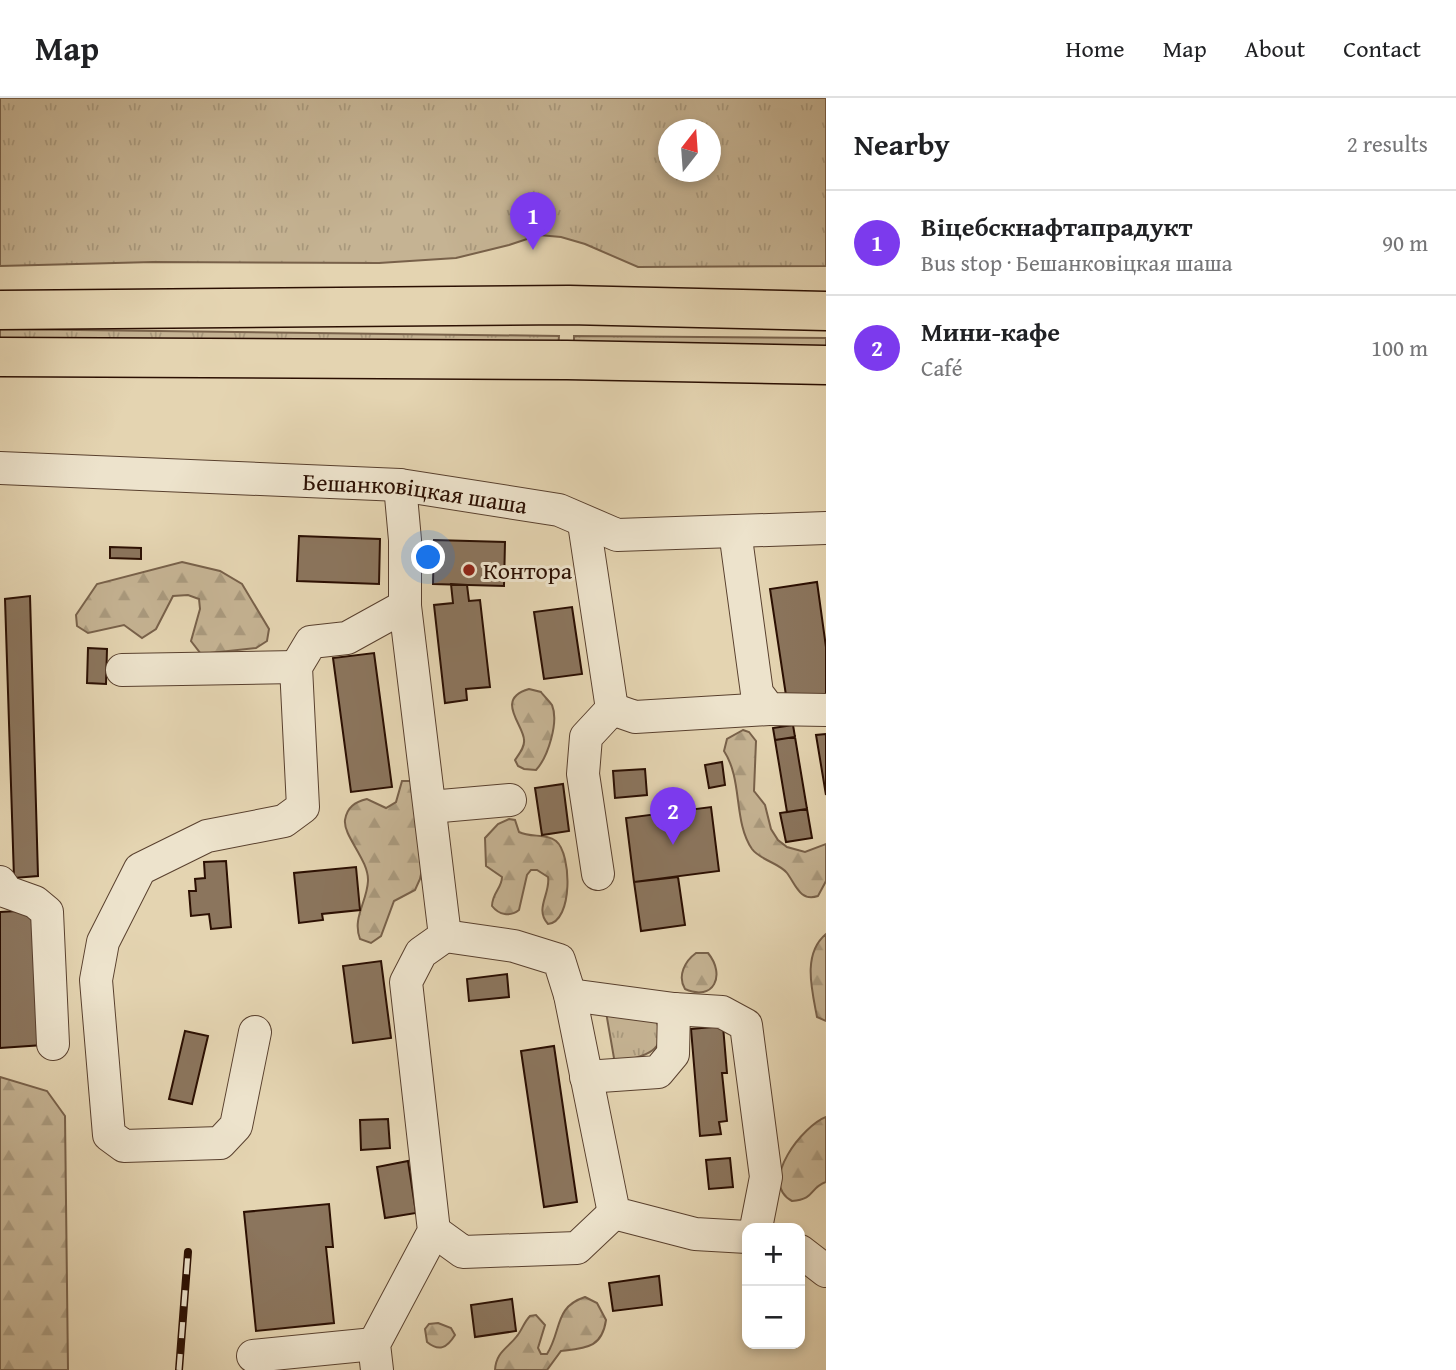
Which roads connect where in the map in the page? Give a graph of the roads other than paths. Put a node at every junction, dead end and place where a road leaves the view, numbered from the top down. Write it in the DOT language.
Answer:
graph roads {
  1 [pos="0,310"];
  2 [pos="826,311"];
  3 [pos="0,357"];
  4 [pos="826,365"];
  5 [pos="0,468"];
  6 [pos="400,485"];
  7 [pos="584,523"];
  8 [pos="826,528"];
  9 [pos="735,531"];
  10 [pos="405,606"];
  11 [pos="296,667"];
  12 [pos="122,670"];
  13 [pos="612,709"];
  14 [pos="769,709"];
  15 [pos="826,710"];
  16 [pos="510,800"];
  17 [pos="430,807"];
  18 [pos="598,874"];
  19 [pos="0,882"];
  20 [pos="446,936"];
  21 [pos="570,995"];
  22 [pos="674,1009"];
  23 [pos="255,1032"];
  24 [pos="53,1044"];
  25 [pos="586,1077"];
  26 [pos="614,1213"];
  27 [pos="757,1223"];
  28 [pos="434,1231"];
  29 [pos="742,1237"];
  30 [pos="805,1255"];
  31 [pos="826,1270"];
  32 [pos="253,1356"];
  33 [pos="376,1357"];
  1 -- 2 [label="main road"];
  3 -- 4 [label="main road"];
  5 -- 6 [label="street, Бешанковіцкая шаша"];
  6 -- 7 [label="street, Бешанковіцкая шаша"];
  6 -- 10 [label="street"];
  7 -- 9 [label="street, Бешанковіцкая шаша"];
  7 -- 13 [label="street"];
  8 -- 9 [label="street, Бешанковіцкая шаша"];
  9 -- 14 [label="street"];
  10 -- 11 [label="street"];
  10 -- 17 [label="street"];
  11 -- 12 [label="street"];
  11 -- 23 [label="street"];
  13 -- 14 [label="street"];
  13 -- 18 [label="street"];
  14 -- 15 [label="street"];
  16 -- 17 [label="street"];
  17 -- 20 [label="street"];
  19 -- 24 [label="street"];
  20 -- 21 [label="street"];
  20 -- 28 [label="street"];
  21 -- 22 [label="street"];
  21 -- 25 [label="street"];
  22 -- 25 [label="street"];
  22 -- 27 [label="street"];
  25 -- 26 [label="street"];
  26 -- 28 [label="street"];
  26 -- 29 [label="street"];
  28 -- 33 [label="street"];
  30 -- 31 [label="street"];
  32 -- 33 [label="street"];
}
